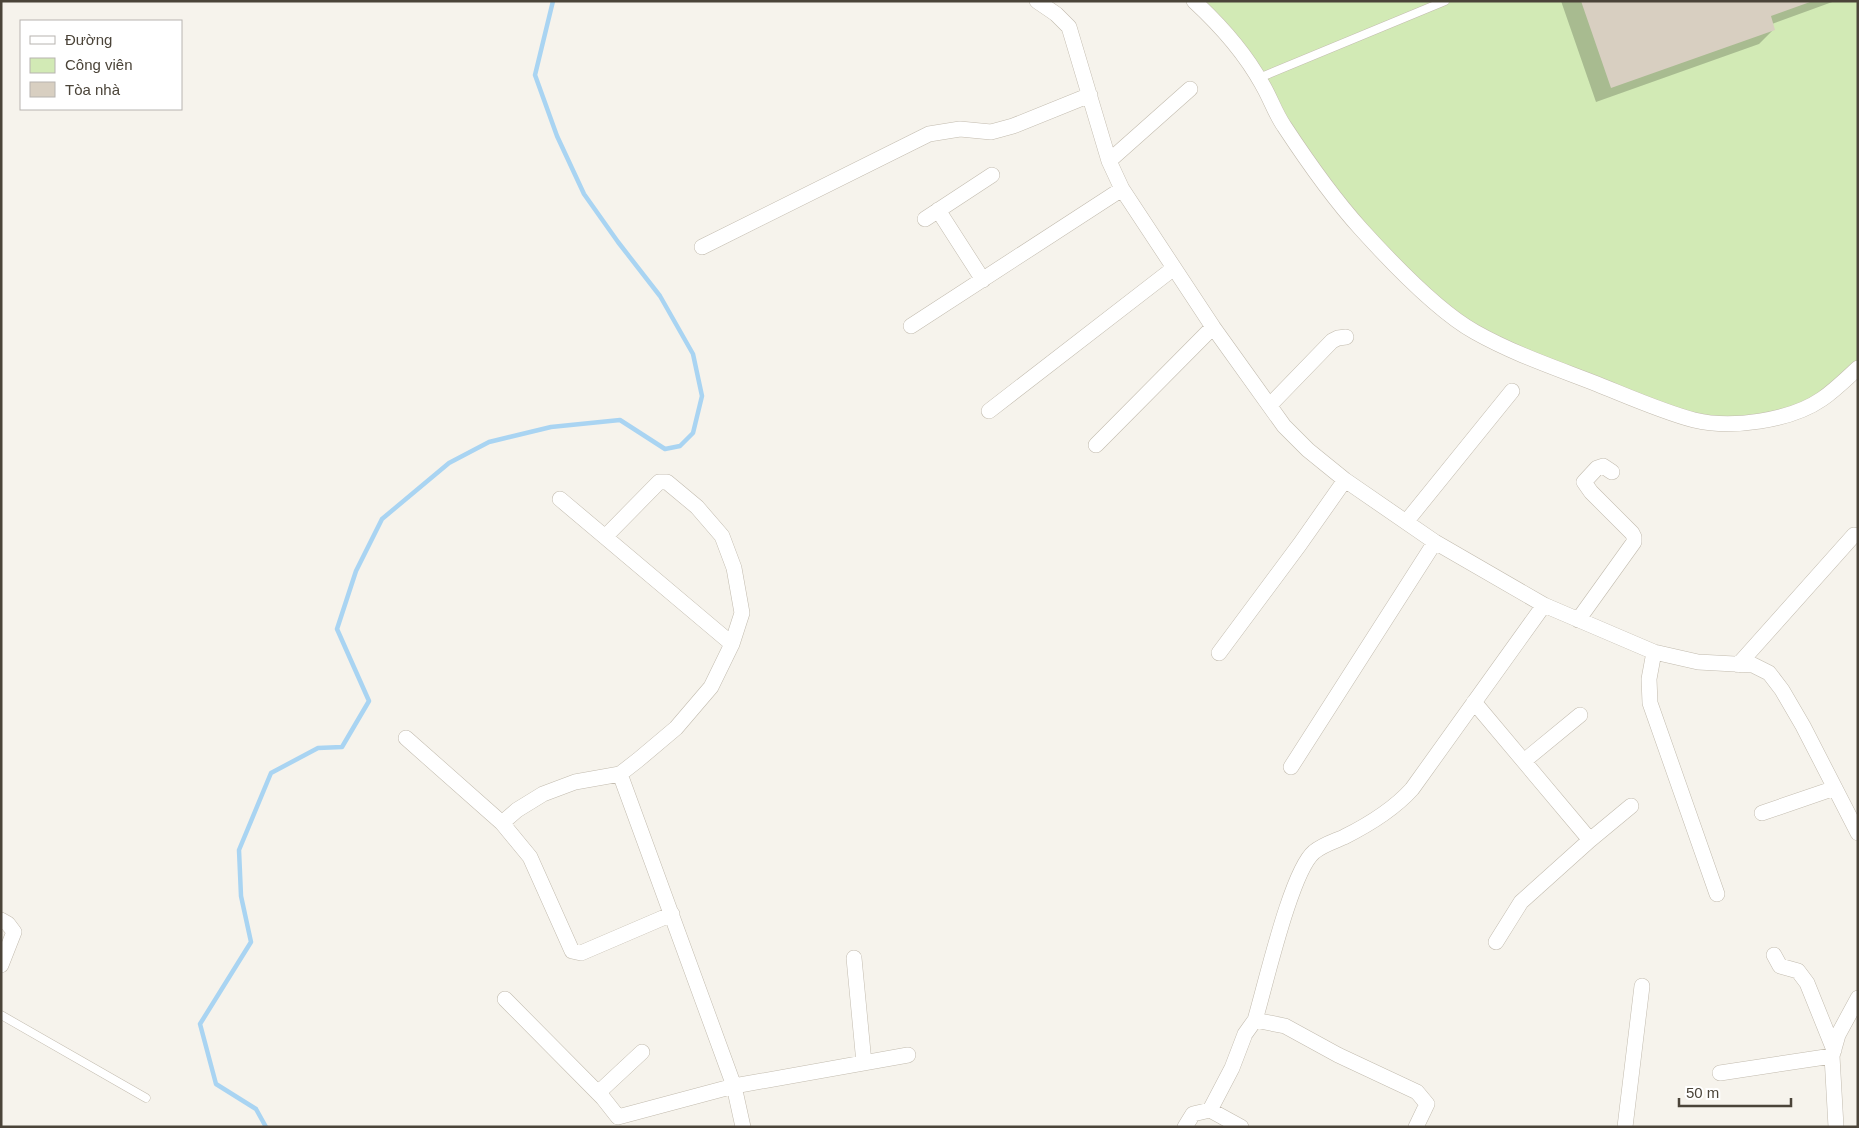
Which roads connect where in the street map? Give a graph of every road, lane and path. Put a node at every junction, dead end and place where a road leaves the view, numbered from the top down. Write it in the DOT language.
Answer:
graph roads {
  1 [pos="1037,1"];
  2 [pos="1194,1"];
  3 [pos="1445,1"];
  4 [pos="1259,78"];
  5 [pos="1190,89"];
  6 [pos="1090,95"];
  7 [pos="1109,161"];
  8 [pos="992,175"];
  9 [pos="1122,189"];
  10 [pos="938,210"];
  11 [pos="925,219"];
  12 [pos="702,247"];
  13 [pos="1174,268"];
  14 [pos="983,280"];
  15 [pos="912,326"];
  16 [pos="1212,327"];
  17 [pos="1346,337"];
  18 [pos="1858,368"];
  19 [pos="1512,392"];
  20 [pos="1270,405"];
  21 [pos="989,411"];
  22 [pos="1096,445"];
  23 [pos="1612,472"];
  24 [pos="1345,480"];
  25 [pos="560,499"];
  26 [pos="1406,522"];
  27 [pos="1854,535"];
  28 [pos="605,537"];
  29 [pos="1435,542"];
  30 [pos="1544,605"];
  31 [pos="1578,620"];
  32 [pos="732,644"];
  33 [pos="1654,652"];
  34 [pos="1219,653"];
  35 [pos="1738,665"];
  36 [pos="1474,702"];
  37 [pos="1580,714"];
  38 [pos="406,738"];
  39 [pos="1524,761"];
  40 [pos="1291,767"];
  41 [pos="620,774"];
  42 [pos="1835,788"];
  43 [pos="1631,806"];
  44 [pos="1762,813"];
  45 [pos="502,823"];
  46 [pos="1858,833"];
  47 [pos="1590,840"];
  48 [pos="1717,894"];
  49 [pos="672,914"];
  50 [pos="1,920"];
  51 [pos="1496,942"];
  52 [pos="1774,955"];
  53 [pos="854,958"];
  54 [pos="1,965"];
  55 [pos="1642,986"];
  56 [pos="1858,998"];
  57 [pos="505,999"];
  58 [pos="1,1015"];
  59 [pos="1255,1020"];
  60 [pos="642,1052"];
  61 [pos="1833,1053"];
  62 [pos="908,1055"];
  63 [pos="864,1063"];
  64 [pos="1720,1073"];
  65 [pos="734,1086"];
  66 [pos="598,1093"];
  67 [pos="146,1098"];
  68 [pos="1210,1110"];
  69 [pos="743,1127"];
  70 [pos="1185,1127"];
  71 [pos="1241,1127"];
  72 [pos="1416,1127"];
  73 [pos="1625,1127"];
  74 [pos="1836,1127"];
  1 -- 6 [label="street"];
  2 -- 4 [label="street"];
  3 -- 4 [label="lane"];
  4 -- 18 [label="street"];
  5 -- 7 [label="street"];
  6 -- 7 [label="street"];
  6 -- 12 [label="street"];
  7 -- 9 [label="street"];
  8 -- 10 [label="street"];
  9 -- 13 [label="street"];
  9 -- 14 [label="street"];
  10 -- 11 [label="street"];
  10 -- 14 [label="street"];
  13 -- 16 [label="street"];
  13 -- 21 [label="street"];
  14 -- 15 [label="street"];
  16 -- 20 [label="street"];
  16 -- 22 [label="street"];
  17 -- 20 [label="street"];
  19 -- 26 [label="street"];
  20 -- 24 [label="street"];
  23 -- 31 [label="street"];
  24 -- 26 [label="street"];
  24 -- 34 [label="street"];
  25 -- 28 [label="street"];
  26 -- 29 [label="street"];
  27 -- 35 [label="street"];
  28 -- 32 [label="street"];
  28 -- 32 [label="street"];
  29 -- 30 [label="street"];
  29 -- 40 [label="street"];
  30 -- 31 [label="street"];
  30 -- 36 [label="street"];
  31 -- 33 [label="street"];
  32 -- 41 [label="street"];
  33 -- 35 [label="street"];
  33 -- 48 [label="street"];
  35 -- 42 [label="street"];
  36 -- 39 [label="street"];
  36 -- 59 [label="street"];
  37 -- 39 [label="street"];
  38 -- 45 [label="street"];
  39 -- 47 [label="street"];
  41 -- 45 [label="street"];
  41 -- 49 [label="street"];
  42 -- 44 [label="street"];
  42 -- 46 [label="street"];
  43 -- 47 [label="street"];
  45 -- 49 [label="street"];
  47 -- 51 [label="street"];
  49 -- 65 [label="street"];
  50 -- 54 [label="street"];
  52 -- 61 [label="street"];
  53 -- 63 [label="street"];
  55 -- 73 [label="street"];
  56 -- 61 [label="street"];
  57 -- 66 [label="street"];
  58 -- 67 [label="lane"];
  59 -- 68 [label="street"];
  59 -- 72 [label="street"];
  60 -- 66 [label="street"];
  61 -- 64 [label="street"];
  61 -- 74 [label="street"];
  62 -- 63 [label="street"];
  63 -- 65 [label="street"];
  65 -- 66 [label="street"];
  65 -- 69 [label="street"];
  68 -- 70 [label="street"];
  68 -- 71 [label="street"];
}
